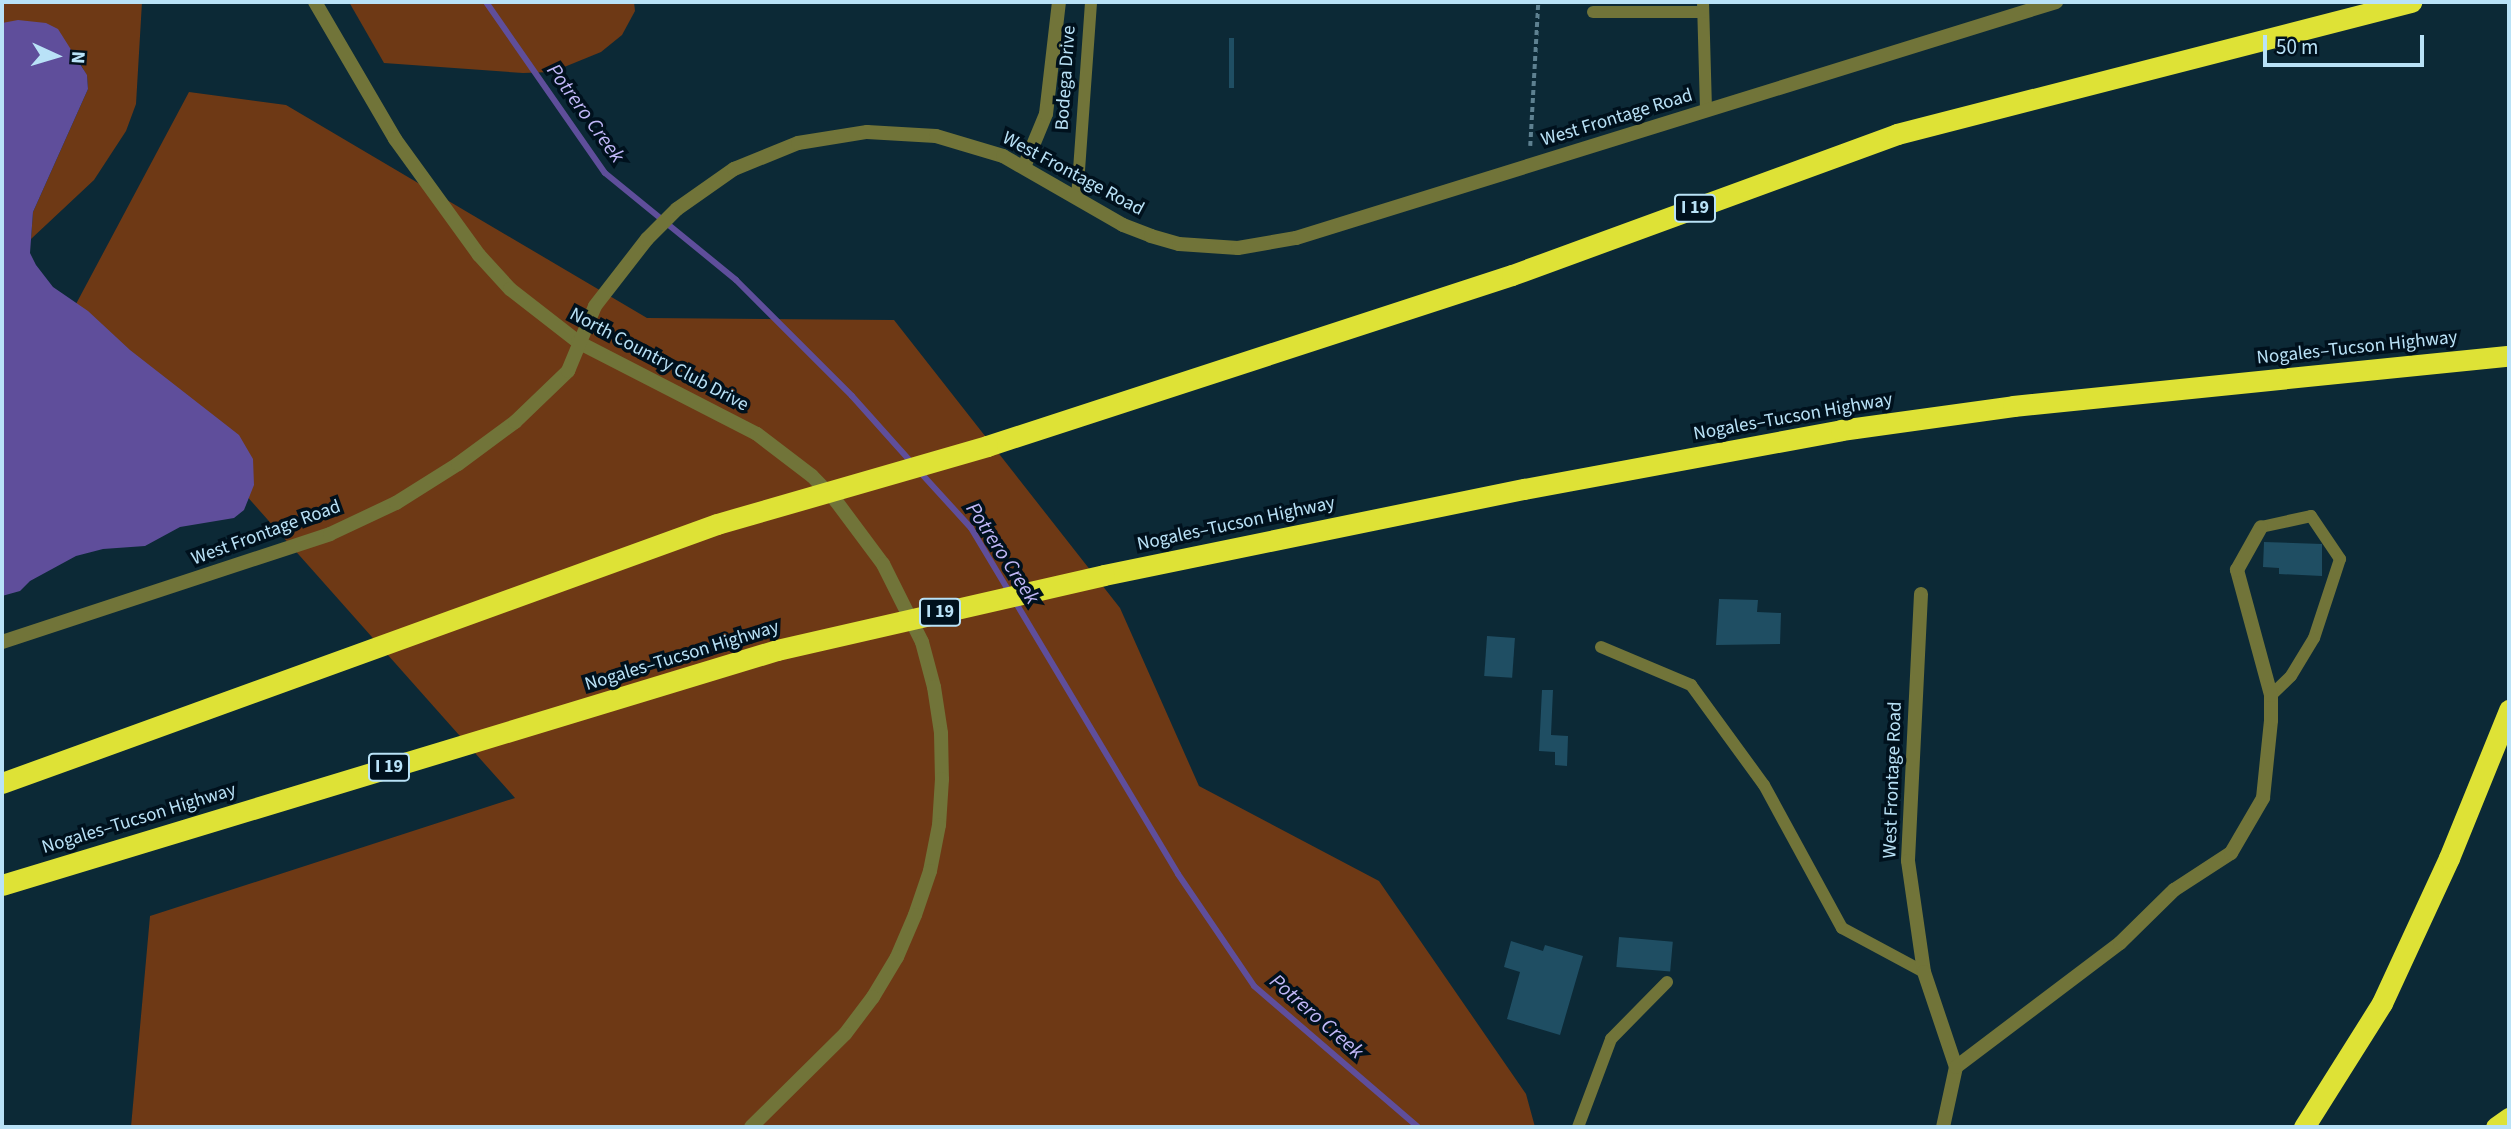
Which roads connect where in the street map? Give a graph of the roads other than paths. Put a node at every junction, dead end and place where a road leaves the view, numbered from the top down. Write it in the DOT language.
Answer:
graph roads {
  1 [pos="315,2"];
  2 [pos="1059,2"];
  3 [pos="1091,2"];
  4 [pos="2056,2"];
  5 [pos="2412,2"];
  6 [pos="1703,7"];
  7 [pos="1593,12"];
  8 [pos="1706,110"];
  9 [pos="1024,167"];
  10 [pos="1077,198"];
  11 [pos="578,342"];
  12 [pos="2509,356"];
  13 [pos="2261,527"];
  14 [pos="1921,594"];
  15 [pos="2,642"];
  16 [pos="1601,647"];
  17 [pos="2271,695"];
  18 [pos="2509,710"];
  19 [pos="2,783"];
  20 [pos="2,884"];
  21 [pos="1924,972"];
  22 [pos="1667,982"];
  23 [pos="1956,1067"];
  24 [pos="2509,1118"];
  25 [pos="751,1127"];
  26 [pos="1578,1127"];
  27 [pos="1943,1127"];
  28 [pos="2304,1127"];
  29 [pos="2496,1127"];
  1 -- 11 [label="street, North Country Club Drive"];
  2 -- 9 [label="street"];
  3 -- 10 [label="lane, Bodega Drive"];
  4 -- 8 [label="street, West Frontage Road"];
  5 -- 19 [label="highway, I 19, bridge"];
  6 -- 7 [label="lane"];
  6 -- 8 [label="lane"];
  8 -- 10 [label="street, West Frontage Road"];
  9 -- 10 [label="street, West Frontage Road"];
  9 -- 11 [label="street, West Frontage Road"];
  11 -- 15 [label="street, West Frontage Road"];
  11 -- 25 [label="street, North Country Club Drive"];
  12 -- 20 [label="highway, Nogales–Tucson Highway / I 19, bridge"];
  13 -- 17 [label="street"];
  13 -- 17 [label="lane"];
  14 -- 21 [label="street, West Frontage Road"];
  16 -- 21 [label="lane"];
  17 -- 23 [label="street"];
  18 -- 28 [label="highway"];
  21 -- 23 [label="street, West Frontage Road"];
  22 -- 26 [label="lane"];
  23 -- 27 [label="street"];
  24 -- 29 [label="highway"];
}
